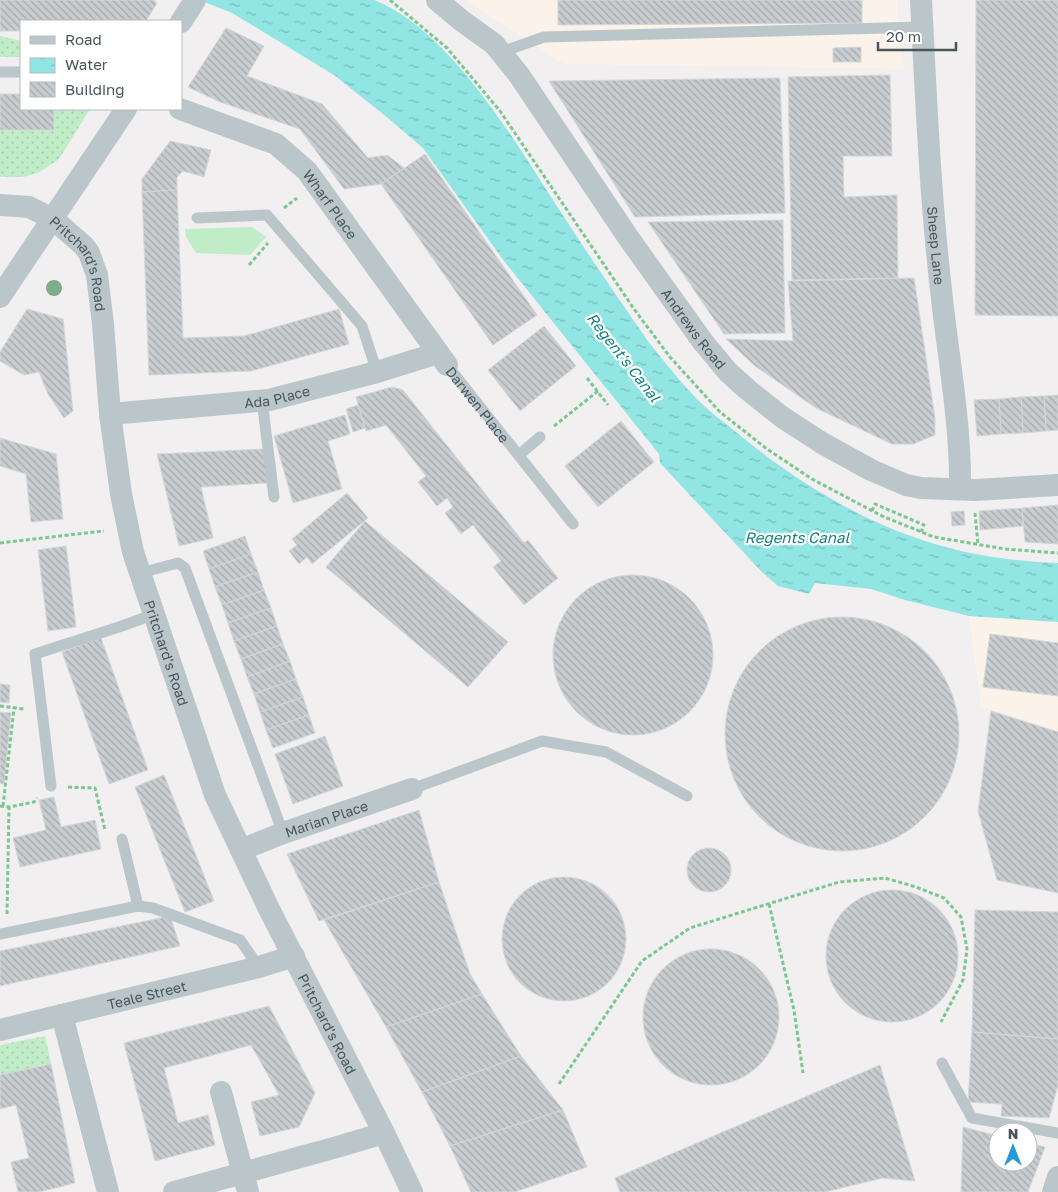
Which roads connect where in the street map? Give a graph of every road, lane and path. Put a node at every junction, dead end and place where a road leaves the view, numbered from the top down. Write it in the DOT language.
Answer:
graph roads {
  1 [pos="437,0"];
  2 [pos="921,0"];
  3 [pos="922,27"];
  4 [pos="504,56"];
  5 [pos="0,72"];
  6 [pos="20,72"];
  7 [pos="125,110"];
  8 [pos="182,110"];
  9 [pos="0,205"];
  10 [pos="197,218"];
  11 [pos="53,220"];
  12 [pos="0,297"];
  13 [pos="442,359"];
  14 [pos="377,372"];
  15 [pos="588,378"];
  16 [pos="598,391"];
  17 [pos="262,400"];
  18 [pos="608,405"];
  19 [pos="110,414"];
  20 [pos="540,437"];
  21 [pos="518,455"];
  22 [pos="1058,486"];
  23 [pos="960,490"];
  24 [pos="274,497"];
  25 [pos="872,511"];
  26 [pos="974,512"];
  27 [pos="573,524"];
  28 [pos="128,528"];
  29 [pos="921,532"];
  30 [pos="0,543"];
  31 [pos="978,545"];
  32 [pos="140,573"];
  33 [pos="155,614"];
  34 [pos="14,708"];
  35 [pos="51,786"];
  36 [pos="412,789"];
  37 [pos="687,796"];
  38 [pos="1,806"];
  39 [pos="9,807"];
  40 [pos="283,833"];
  41 [pos="122,839"];
  42 [pos="241,850"];
  43 [pos="769,904"];
  44 [pos="138,906"];
  45 [pos="3,933"];
  46 [pos="294,956"];
  47 [pos="259,966"];
  48 [pos="62,1014"];
  49 [pos="941,1022"];
  50 [pos="0,1030"];
  51 [pos="942,1062"];
  52 [pos="803,1073"];
  53 [pos="559,1084"];
  54 [pos="221,1092"];
  55 [pos="384,1133"];
  56 [pos="1058,1133"];
  57 [pos="1058,1177"];
  58 [pos="245,1182"];
  59 [pos="108,1192"];
  60 [pos="174,1192"];
  61 [pos="412,1192"];
  62 [pos="1054,1192"];
  1 -- 4 [label="street, Andrews Road"];
  2 -- 3 [label="street, Sheep Lane"];
  3 -- 4 [label="lane"];
  3 -- 23 [label="street, Sheep Lane"];
  4 -- 23 [label="street, Andrews Road"];
  5 -- 6 [label="lane"];
  7 -- 11 [label="street, Pritchard's Road"];
  8 -- 13 [label="street, Wharf Place"];
  9 -- 11 [label="street"];
  10 -- 14 [label="lane"];
  11 -- 12 [label="street"];
  11 -- 19 [label="street, Pritchard's Road"];
  13 -- 14 [label="street, Ada Place"];
  13 -- 21 [label="lane, Darwen Place"];
  14 -- 17 [label="street, Ada Place"];
  15 -- 16 [label="path"];
  16 -- 18 [label="path"];
  16 -- 20 [label="path"];
  17 -- 19 [label="street, Ada Place"];
  17 -- 24 [label="lane"];
  19 -- 28 [label="street, Pritchard's Road"];
  20 -- 21 [label="lane, Darwen Place"];
  21 -- 27 [label="lane, Darwen Place"];
  22 -- 23 [label="street, Andrews Road"];
  25 -- 29 [label="path"];
  26 -- 31 [label="path"];
  28 -- 30 [label="path"];
  28 -- 32 [label="street, Pritchard's Road"];
  32 -- 33 [label="street, Pritchard's Road"];
  32 -- 40 [label="lane"];
  33 -- 35 [label="lane"];
  33 -- 42 [label="street, Pritchard's Road"];
  34 -- 38 [label="path"];
  35 -- 39 [label="path"];
  35 -- 41 [label="path"];
  36 -- 37 [label="lane"];
  36 -- 40 [label="street, Marian Place"];
  38 -- 39 [label="path"];
  39 -- 45 [label="path"];
  40 -- 42 [label="street, Marian Place"];
  41 -- 44 [label="lane"];
  42 -- 46 [label="street, Pritchard's Road"];
  43 -- 49 [label="path"];
  43 -- 52 [label="path"];
  43 -- 53 [label="path"];
  44 -- 45 [label="lane"];
  44 -- 47 [label="lane"];
  46 -- 47 [label="street, Teale Street"];
  46 -- 55 [label="street, Pritchard's Road"];
  47 -- 48 [label="street, Teale Street"];
  48 -- 50 [label="street, Teale Street"];
  48 -- 59 [label="street"];
  51 -- 56 [label="lane"];
  54 -- 58 [label="street"];
  55 -- 58 [label="street"];
  55 -- 61 [label="street, Pritchard's Road"];
  57 -- 62 [label="street"];
  58 -- 60 [label="street"];
}
